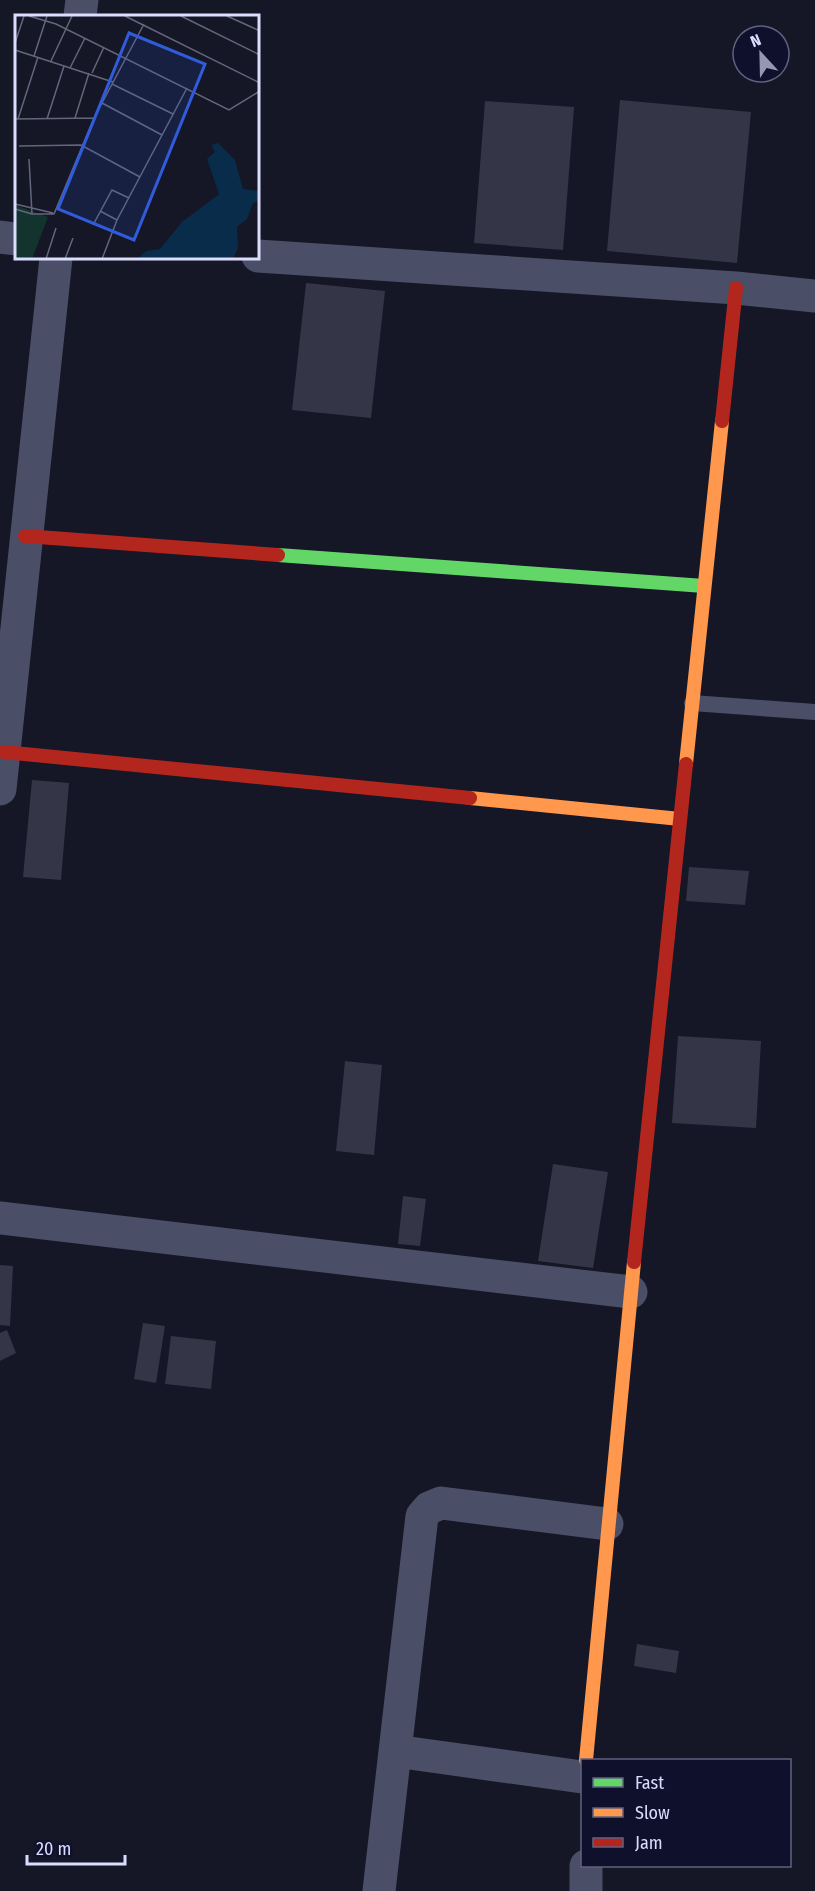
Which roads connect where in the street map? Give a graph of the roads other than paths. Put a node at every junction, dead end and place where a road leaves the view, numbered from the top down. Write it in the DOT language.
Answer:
graph roads {
  1 [pos="82,0"];
  2 [pos="80,15"];
  3 [pos="0,237"];
  4 [pos="15,239"];
  5 [pos="260,256"];
  6 [pos="56,260"];
  7 [pos="736,288"];
  8 [pos="815,296"];
  9 [pos="18,519"];
  10 [pos="704,586"];
  11 [pos="692,703"];
  12 [pos="815,712"];
  13 [pos="4,752"];
  14 [pos="0,789"];
  15 [pos="680,819"];
  16 [pos="0,1218"];
  17 [pos="631,1292"];
  18 [pos="607,1524"];
  19 [pos="395,1751"];
  20 [pos="586,1759"];
  21 [pos="581,1777"];
  22 [pos="586,1867"];
  23 [pos="379,1891"];
  24 [pos="586,1891"];
  1 -- 2 [label="street"];
  3 -- 4 [label="street"];
  5 -- 7 [label="street"];
  6 -- 9 [label="street"];
  7 -- 8 [label="street"];
  7 -- 10 [label="street"];
  9 -- 10 [label="street"];
  9 -- 13 [label="street"];
  10 -- 11 [label="street"];
  11 -- 12 [label="lane"];
  11 -- 15 [label="street"];
  13 -- 14 [label="street"];
  13 -- 15 [label="street"];
  15 -- 17 [label="street"];
  16 -- 17 [label="street"];
  17 -- 18 [label="street"];
  18 -- 19 [label="street"];
  18 -- 20 [label="street"];
  19 -- 21 [label="street"];
  19 -- 23 [label="street"];
  22 -- 24 [label="street"];
}
